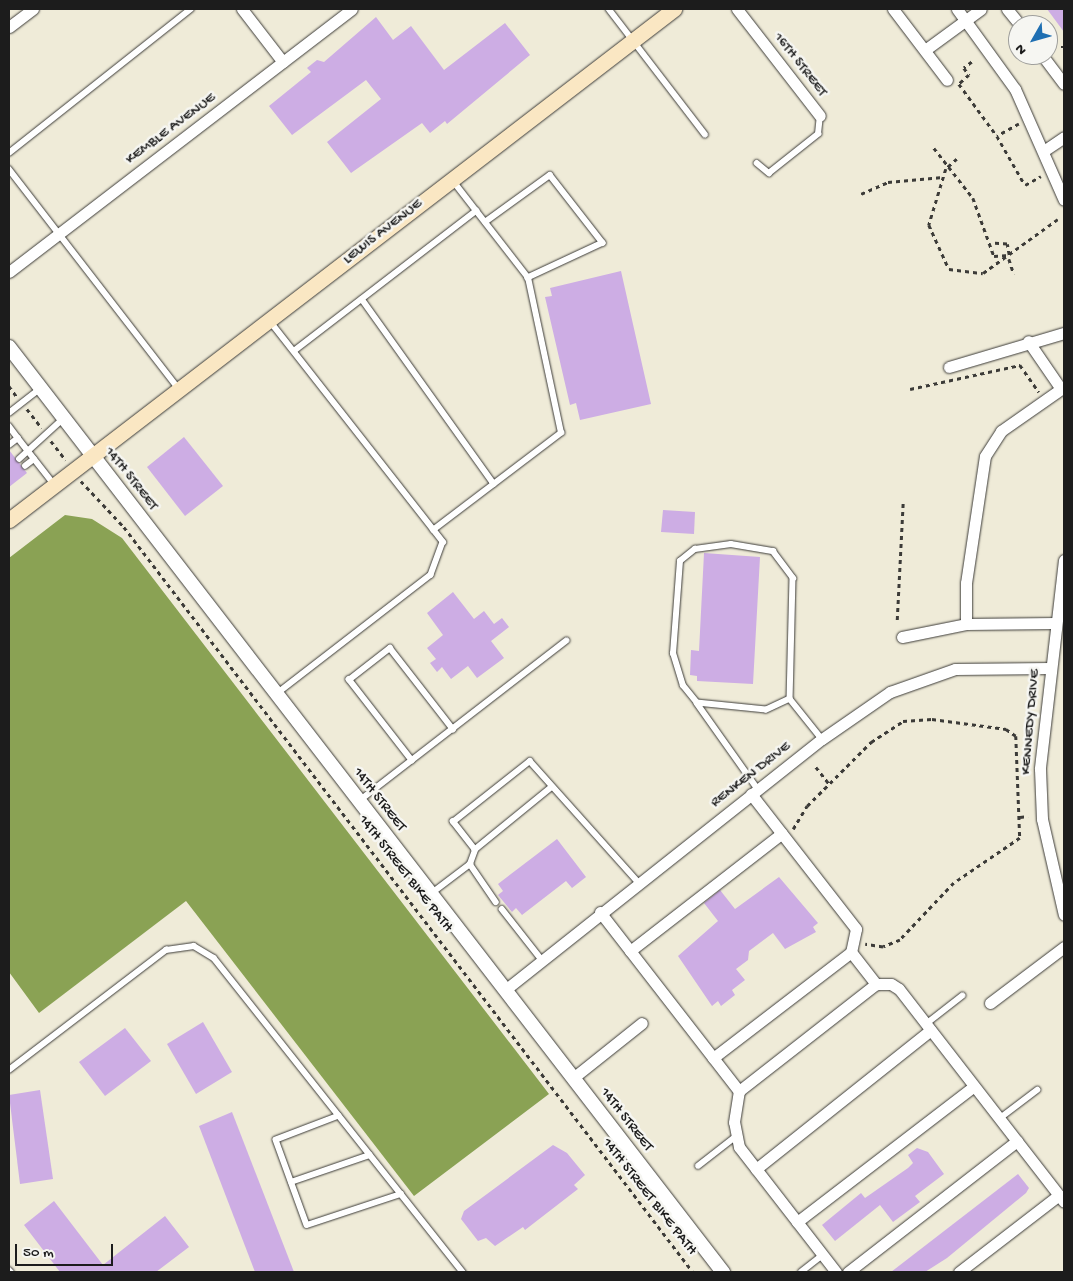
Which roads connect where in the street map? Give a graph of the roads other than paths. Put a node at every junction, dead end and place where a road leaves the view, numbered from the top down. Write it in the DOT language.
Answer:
graph roads {
  1 [pos="33,9"];
  2 [pos="191,9"];
  3 [pos="242,9"];
  4 [pos="352,9"];
  5 [pos="609,9"];
  6 [pos="674,9"];
  7 [pos="737,9"];
  8 [pos="893,9"];
  9 [pos="957,9"];
  10 [pos="981,9"];
  11 [pos="964,20"];
  12 [pos="9,27"];
  13 [pos="633,40"];
  14 [pos="925,50"];
  15 [pos="283,62"];
  16 [pos="1050,65"];
  17 [pos="947,80"];
  18 [pos="1064,84"];
  19 [pos="820,116"];
  20 [pos="705,134"];
  21 [pos="1064,136"];
  22 [pos="1046,150"];
  23 [pos="9,153"];
  24 [pos="757,163"];
  25 [pos="9,169"];
  26 [pos="452,179"];
  27 [pos="1064,200"];
  28 [pos="476,211"];
  29 [pos="484,222"];
  30 [pos="59,234"];
  31 [pos="9,272"];
  32 [pos="528,278"];
  33 [pos="362,299"];
  34 [pos="269,320"];
  35 [pos="1064,333"];
  36 [pos="1028,341"];
  37 [pos="9,347"];
  38 [pos="294,352"];
  39 [pos="949,367"];
  40 [pos="41,388"];
  41 [pos="179,389"];
  42 [pos="1063,391"];
  43 [pos="9,413"];
  44 [pos="64,418"];
  45 [pos="9,426"];
  46 [pos="18,438"];
  47 [pos="9,445"];
  48 [pos="28,451"];
  49 [pos="92,455"];
  50 [pos="19,459"];
  51 [pos="34,460"];
  52 [pos="25,466"];
  53 [pos="494,484"];
  54 [pos="54,485"];
  55 [pos="10,517"];
  56 [pos="433,530"];
  57 [pos="1064,560"];
  58 [pos="1054,623"];
  59 [pos="966,624"];
  60 [pos="902,637"];
  61 [pos="566,641"];
  62 [pos="1050,668"];
  63 [pos="277,694"];
  64 [pos="790,699"];
  65 [pos="697,703"];
  66 [pos="453,729"];
  67 [pos="822,739"];
  68 [pos="412,761"];
  69 [pos="551,788"];
  70 [pos="754,791"];
  71 [pos="359,801"];
  72 [pos="782,833"];
  73 [pos="475,850"];
  74 [pos="470,864"];
  75 [pos="638,883"];
  76 [pos="431,894"];
  77 [pos="496,902"];
  78 [pos="502,909"];
  79 [pos="600,912"];
  80 [pos="1064,915"];
  81 [pos="1064,947"];
  82 [pos="630,951"];
  83 [pos="851,952"];
  84 [pos="542,960"];
  85 [pos="876,984"];
  86 [pos="505,990"];
  87 [pos="962,996"];
  88 [pos="990,1003"];
  89 [pos="642,1023"];
  90 [pos="928,1027"];
  91 [pos="713,1058"];
  92 [pos="9,1070"];
  93 [pos="573,1078"];
  94 [pos="974,1086"];
  95 [pos="1037,1090"];
  96 [pos="739,1091"];
  97 [pos="339,1116"];
  98 [pos="999,1118"];
  99 [pos="734,1138"];
  100 [pos="1017,1141"];
  101 [pos="370,1155"];
  102 [pos="698,1166"];
  103 [pos="756,1169"];
  104 [pos="291,1182"];
  105 [pos="402,1194"];
  106 [pos="1061,1199"];
  107 [pos="797,1222"];
  108 [pos="823,1256"];
  109 [pos="463,1272"];
  110 [pos="723,1272"];
  111 [pos="801,1272"];
  112 [pos="836,1272"];
  113 [pos="848,1272"];
  114 [pos="959,1272"];
  1 -- 12 [label="street"];
  2 -- 23 [label="lane"];
  3 -- 15 [label="street"];
  4 -- 15 [label="street, KEMBLE AVENUE"];
  5 -- 13 [label="lane"];
  6 -- 13 [label="main road, LEWIS AVENUE"];
  7 -- 19 [label="street, 16TH STREET"];
  8 -- 14 [label="street"];
  9 -- 11 [label="street"];
  10 -- 11 [label="street"];
  11 -- 14 [label="street"];
  11 -- 22 [label="street"];
  13 -- 20 [label="lane"];
  13 -- 26 [label="main road, LEWIS AVENUE"];
  14 -- 17 [label="street"];
  15 -- 30 [label="street, KEMBLE AVENUE"];
  16 -- 18 [label="street"];
  19 -- 24 [label="lane"];
  21 -- 22 [label="street"];
  22 -- 27 [label="street"];
  25 -- 30 [label="lane"];
  26 -- 28 [label="lane"];
  26 -- 34 [label="main road, LEWIS AVENUE"];
  28 -- 29 [label="lane"];
  28 -- 33 [label="lane"];
  29 -- 32 [label="lane"];
  29 -- 32 [label="lane"];
  30 -- 31 [label="street, KEMBLE AVENUE"];
  30 -- 41 [label="lane"];
  32 -- 53 [label="lane"];
  33 -- 38 [label="lane"];
  33 -- 53 [label="lane"];
  34 -- 38 [label="lane"];
  34 -- 41 [label="main road, LEWIS AVENUE"];
  35 -- 36 [label="street"];
  36 -- 39 [label="street"];
  36 -- 42 [label="street"];
  37 -- 40 [label="street, 14TH STREET"];
  38 -- 56 [label="lane"];
  40 -- 43 [label="lane"];
  40 -- 44 [label="street, 14TH STREET"];
  41 -- 49 [label="main road, LEWIS AVENUE"];
  42 -- 59 [label="street"];
  44 -- 48 [label="lane"];
  44 -- 49 [label="street, 14TH STREET"];
  45 -- 46 [label="lane"];
  46 -- 47 [label="lane"];
  46 -- 48 [label="lane"];
  48 -- 50 [label="lane"];
  48 -- 51 [label="lane"];
  49 -- 54 [label="main road, LEWIS AVENUE"];
  49 -- 63 [label="street, 14TH STREET"];
  51 -- 52 [label="lane"];
  51 -- 54 [label="lane"];
  53 -- 56 [label="lane"];
  54 -- 55 [label="main road, LEWIS AVENUE"];
  56 -- 63 [label="lane"];
  57 -- 58 [label="street, KENNEDY DRIVE"];
  58 -- 59 [label="street"];
  58 -- 62 [label="street, KENNEDY DRIVE"];
  59 -- 60 [label="street"];
  61 -- 66 [label="lane"];
  62 -- 67 [label="street, RENKEN DRIVE"];
  62 -- 80 [label="street, KENNEDY DRIVE"];
  63 -- 71 [label="street, 14TH STREET"];
  64 -- 65 [label="lane"];
  64 -- 65 [label="lane"];
  64 -- 67 [label="lane"];
  65 -- 70 [label="lane"];
  66 -- 68 [label="lane"];
  66 -- 68 [label="lane"];
  67 -- 70 [label="street, RENKEN DRIVE"];
  68 -- 71 [label="lane"];
  69 -- 73 [label="lane"];
  69 -- 73 [label="lane"];
  69 -- 75 [label="lane"];
  70 -- 72 [label="street"];
  70 -- 75 [label="street, RENKEN DRIVE"];
  71 -- 76 [label="street, 14TH STREET"];
  72 -- 82 [label="street"];
  72 -- 83 [label="street"];
  73 -- 74 [label="lane"];
  74 -- 76 [label="lane"];
  74 -- 77 [label="lane"];
  75 -- 79 [label="street, RENKEN DRIVE"];
  76 -- 86 [label="street, 14TH STREET"];
  78 -- 84 [label="lane"];
  79 -- 82 [label="street"];
  79 -- 84 [label="street, RENKEN DRIVE"];
  81 -- 88 [label="street"];
  82 -- 91 [label="street"];
  83 -- 85 [label="street"];
  83 -- 91 [label="street"];
  84 -- 86 [label="street, RENKEN DRIVE"];
  85 -- 90 [label="street"];
  85 -- 96 [label="street"];
  86 -- 93 [label="street, 14TH STREET"];
  87 -- 90 [label="lane"];
  89 -- 93 [label="street"];
  90 -- 94 [label="street"];
  90 -- 103 [label="street"];
  91 -- 96 [label="street"];
  92 -- 97 [label="lane"];
  93 -- 110 [label="street, 14TH STREET"];
  94 -- 98 [label="street"];
  94 -- 107 [label="street"];
  95 -- 98 [label="lane"];
  96 -- 99 [label="street"];
  97 -- 101 [label="lane"];
  97 -- 104 [label="lane"];
  98 -- 100 [label="street"];
  99 -- 102 [label="lane"];
  99 -- 103 [label="street"];
  100 -- 106 [label="street"];
  100 -- 113 [label="street"];
  101 -- 104 [label="lane"];
  101 -- 105 [label="lane"];
  103 -- 107 [label="street"];
  104 -- 105 [label="lane"];
  105 -- 109 [label="lane"];
  106 -- 114 [label="street"];
  107 -- 108 [label="street"];
  108 -- 111 [label="lane"];
  108 -- 112 [label="street"];
}
